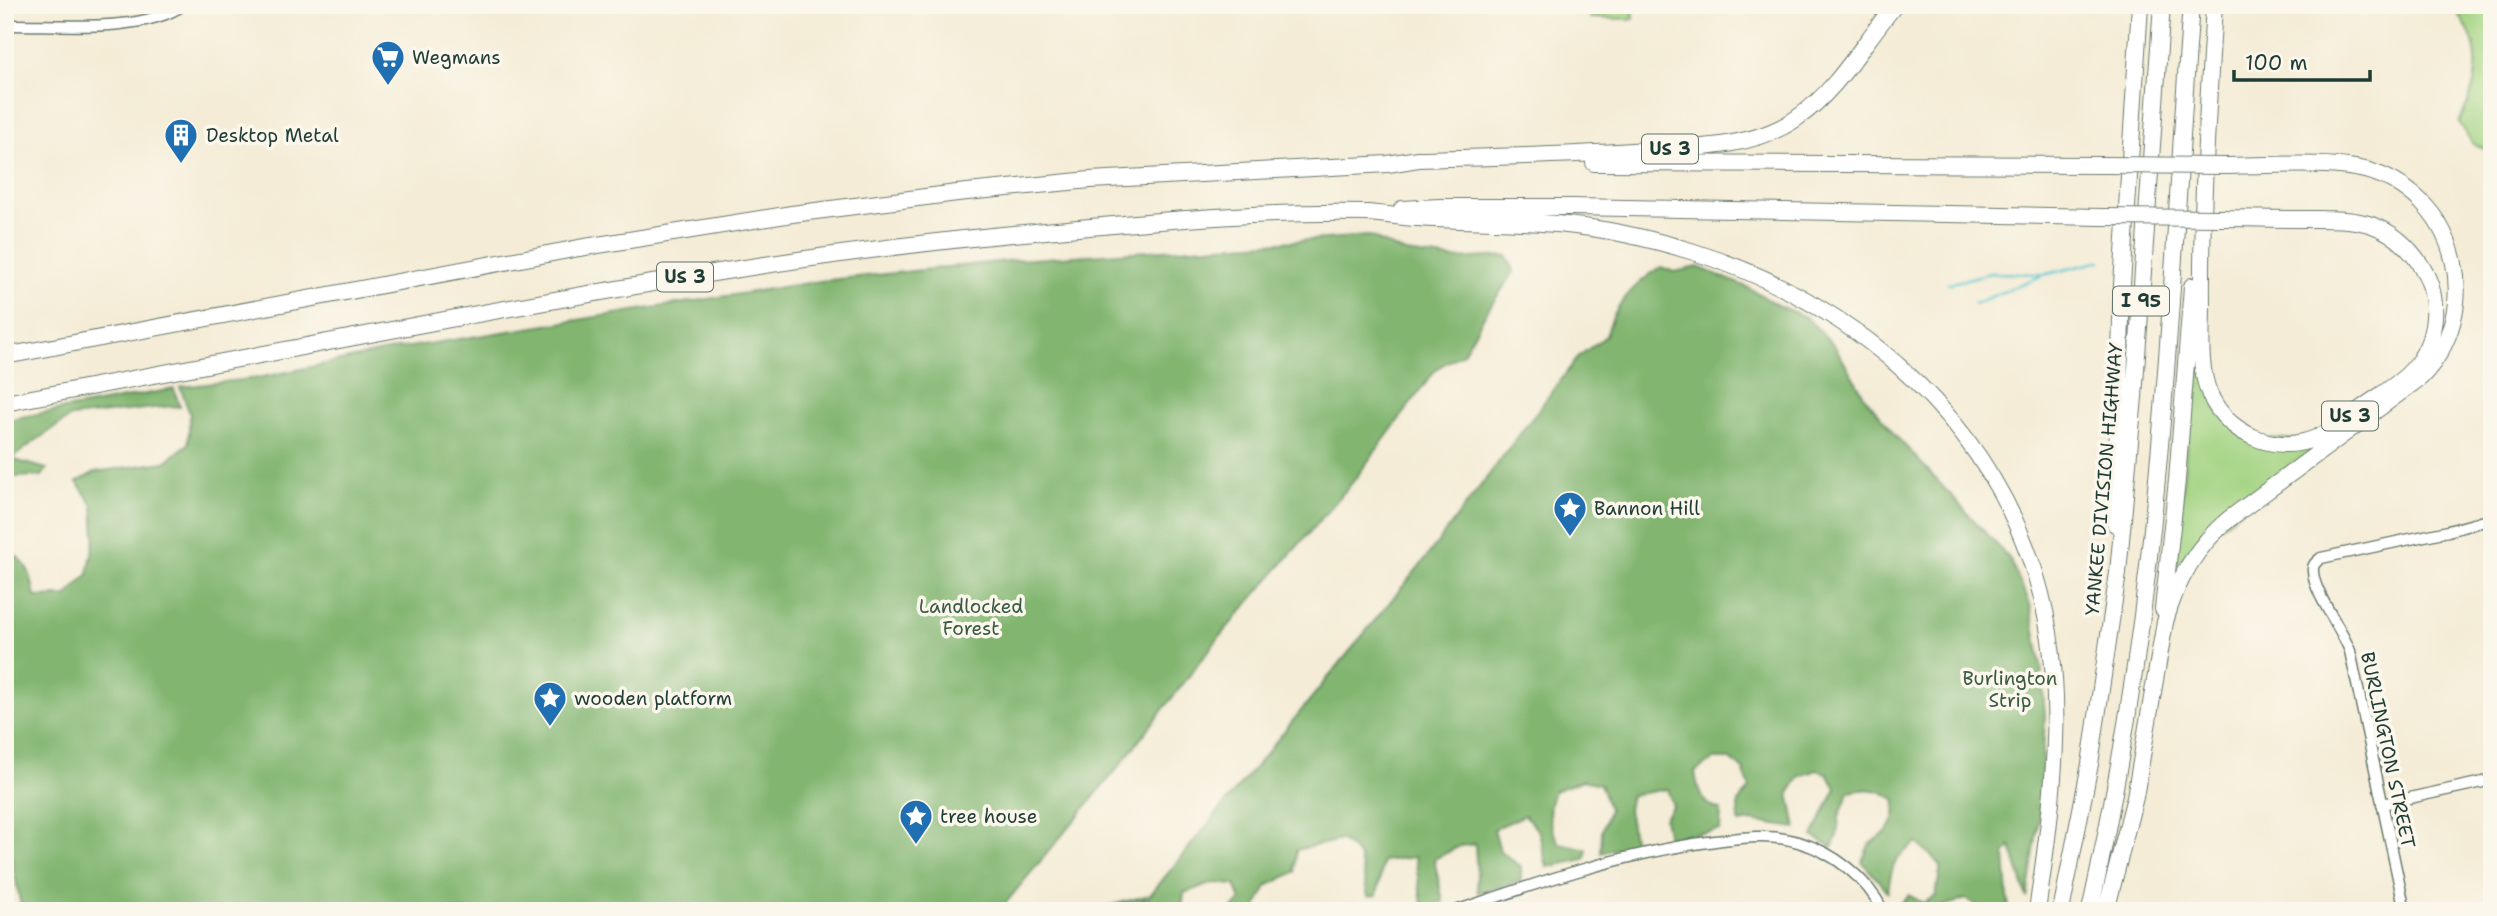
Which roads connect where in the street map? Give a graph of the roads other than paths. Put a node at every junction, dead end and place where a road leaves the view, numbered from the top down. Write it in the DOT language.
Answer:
graph roads {
  1 [pos="183,5"];
  2 [pos="1895,5"];
  3 [pos="2140,5"];
  4 [pos="2162,5"];
  5 [pos="2191,5"];
  6 [pos="2214,5"];
  7 [pos="5,24"];
  8 [pos="2204,155"];
  9 [pos="1388,164"];
  10 [pos="1373,213"];
  11 [pos="5,356"];
  12 [pos="5,403"];
  13 [pos="2492,519"];
  14 [pos="2116,597"];
  15 [pos="2162,637"];
  16 [pos="2492,780"];
  17 [pos="2382,803"];
  18 [pos="1456,911"];
  19 [pos="1883,911"];
  20 [pos="2037,911"];
  21 [pos="2061,911"];
  22 [pos="2090,911"];
  23 [pos="2106,911"];
  24 [pos="2405,911"];
  1 -- 7 [label="street"];
  2 -- 9 [label="highway, US 3"];
  3 -- 14 [label="highway"];
  4 -- 14 [label="highway, YANKEE DIVISION HIGHWAY / I 95"];
  5 -- 22 [label="highway, I 95"];
  6 -- 8 [label="highway, US 3"];
  8 -- 10 [label="highway, US 3, bridge"];
  8 -- 15 [label="highway"];
  9 -- 11 [label="highway, US 3"];
  9 -- 15 [label="highway, bridge"];
  10 -- 12 [label="highway, US 3"];
  10 -- 20 [label="highway"];
  13 -- 17 [label="street, BURLINGTON STREET"];
  14 -- 21 [label="highway, YANKEE DIVISION HIGHWAY / I 95"];
  15 -- 23 [label="highway"];
  16 -- 17 [label="street"];
  17 -- 24 [label="street, BURLINGTON STREET"];
  18 -- 19 [label="street"];
}
